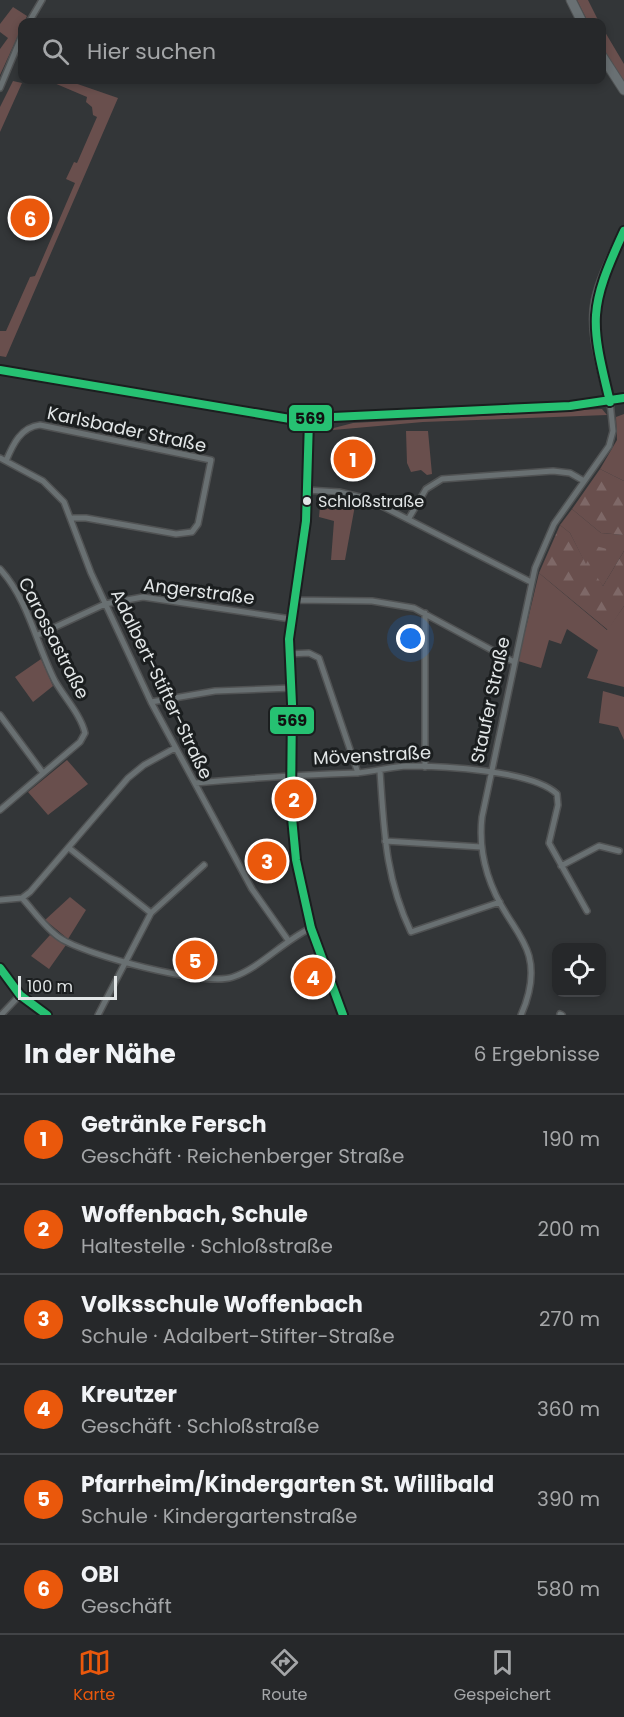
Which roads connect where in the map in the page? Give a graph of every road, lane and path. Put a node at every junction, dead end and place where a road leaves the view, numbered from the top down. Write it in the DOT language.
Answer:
graph roads {
  1 [pos="42,0"];
  2 [pos="571,0"];
  3 [pos="31,18"];
  4 [pos="580,18"];
  5 [pos="18,45"];
  6 [pos="606,62"];
  7 [pos="0,88"];
  8 [pos="624,90"];
  9 [pos="624,231"];
  10 [pos="0,370"];
  11 [pos="624,398"];
  12 [pos="610,402"];
  13 [pos="309,420"];
  14 [pos="3,460"];
  15 [pos="584,481"];
  16 [pos="307,490"];
  17 [pos="73,518"];
  18 [pos="409,518"];
  19 [pos="0,569"];
  20 [pos="531,582"];
  21 [pos="294,600"];
  22 [pos="105,604"];
  23 [pos="425,613"];
  24 [pos="291,619"];
  25 [pos="38,635"];
  26 [pos="289,654"];
  27 [pos="514,662"];
  28 [pos="291,688"];
  29 [pos="151,702"];
  30 [pos="0,716"];
  31 [pos="175,748"];
  32 [pos="425,767"];
  33 [pos="380,771"];
  34 [pos="43,773"];
  35 [pos="358,773"];
  36 [pos="291,774"];
  37 [pos="490,774"];
  38 [pos="195,783"];
  39 [pos="0,810"];
  40 [pos="385,841"];
  41 [pos="69,848"];
  42 [pos="481,848"];
  43 [pos="619,851"];
  44 [pos="204,865"];
  45 [pos="561,866"];
  46 [pos="22,898"];
  47 [pos="0,900"];
  48 [pos="500,902"];
  49 [pos="587,910"];
  50 [pos="151,913"];
  51 [pos="311,928"];
  52 [pos="288,940"];
  53 [pos="124,961"];
  54 [pos="0,969"];
  55 [pos="20,995"];
  56 [pos="1,1015"];
  57 [pos="47,1015"];
  58 [pos="98,1015"];
  59 [pos="343,1015"];
  60 [pos="521,1015"];
  1 -- 3 [label="street"];
  2 -- 4 [label="main road"];
  5 -- 7 [label="street"];
  6 -- 8 [label="main road"];
  9 -- 12 [label="main road"];
  10 -- 13 [label="street"];
  11 -- 12 [label="street"];
  12 -- 13 [label="street"];
  12 -- 15 [label="street, Staufer Straße"];
  13 -- 16 [label="street"];
  14 -- 17 [label="street, Adalbert-Stifter-Straße"];
  14 -- 17 [label="street, Karlsbader Straße"];
  15 -- 18 [label="street"];
  15 -- 20 [label="street, Staufer Straße"];
  16 -- 18 [label="street"];
  16 -- 21 [label="street"];
  17 -- 22 [label="street, Adalbert-Stifter-Straße"];
  18 -- 20 [label="street"];
  19 -- 25 [label="street, Carossastraße"];
  20 -- 27 [label="street, Staufer Straße"];
  21 -- 23 [label="street"];
  21 -- 24 [label="street"];
  22 -- 24 [label="street, Angerstraße"];
  22 -- 25 [label="street, Angerstraße"];
  22 -- 29 [label="street, Adalbert-Stifter-Straße"];
  23 -- 27 [label="street"];
  23 -- 32 [label="street"];
  24 -- 26 [label="street"];
  25 -- 34 [label="street, Carossastraße"];
  26 -- 28 [label="street"];
  26 -- 35 [label="street"];
  27 -- 37 [label="street, Staufer Straße"];
  28 -- 29 [label="street"];
  28 -- 36 [label="street"];
  29 -- 31 [label="street, Adalbert-Stifter-Straße"];
  30 -- 34 [label="street"];
  31 -- 38 [label="street, Adalbert-Stifter-Straße"];
  31 -- 41 [label="street"];
  32 -- 33 [label="street, Mövenstraße"];
  32 -- 37 [label="street, Mövenstraße"];
  33 -- 35 [label="street, Mövenstraße"];
  33 -- 40 [label="street"];
  34 -- 39 [label="street, Carossastraße"];
  35 -- 36 [label="street, Mövenstraße"];
  36 -- 38 [label="street, Mövenstraße"];
  36 -- 51 [label="street"];
  37 -- 42 [label="street, Staufer Straße"];
  37 -- 45 [label="street, Mövenstraße"];
  38 -- 52 [label="street, Adalbert-Stifter-Straße"];
  40 -- 42 [label="street"];
  40 -- 48 [label="street"];
  41 -- 46 [label="street"];
  41 -- 50 [label="street"];
  42 -- 48 [label="street, Staufer Straße"];
  43 -- 45 [label="street"];
  44 -- 50 [label="street"];
  45 -- 49 [label="street"];
  46 -- 47 [label="street"];
  46 -- 53 [label="street"];
  48 -- 60 [label="street, Staufer Straße"];
  50 -- 53 [label="street"];
  51 -- 52 [label="street"];
  51 -- 59 [label="street"];
  52 -- 53 [label="street"];
  53 -- 58 [label="street"];
  54 -- 55 [label="street"];
  55 -- 56 [label="street"];
  55 -- 57 [label="street"];
}
